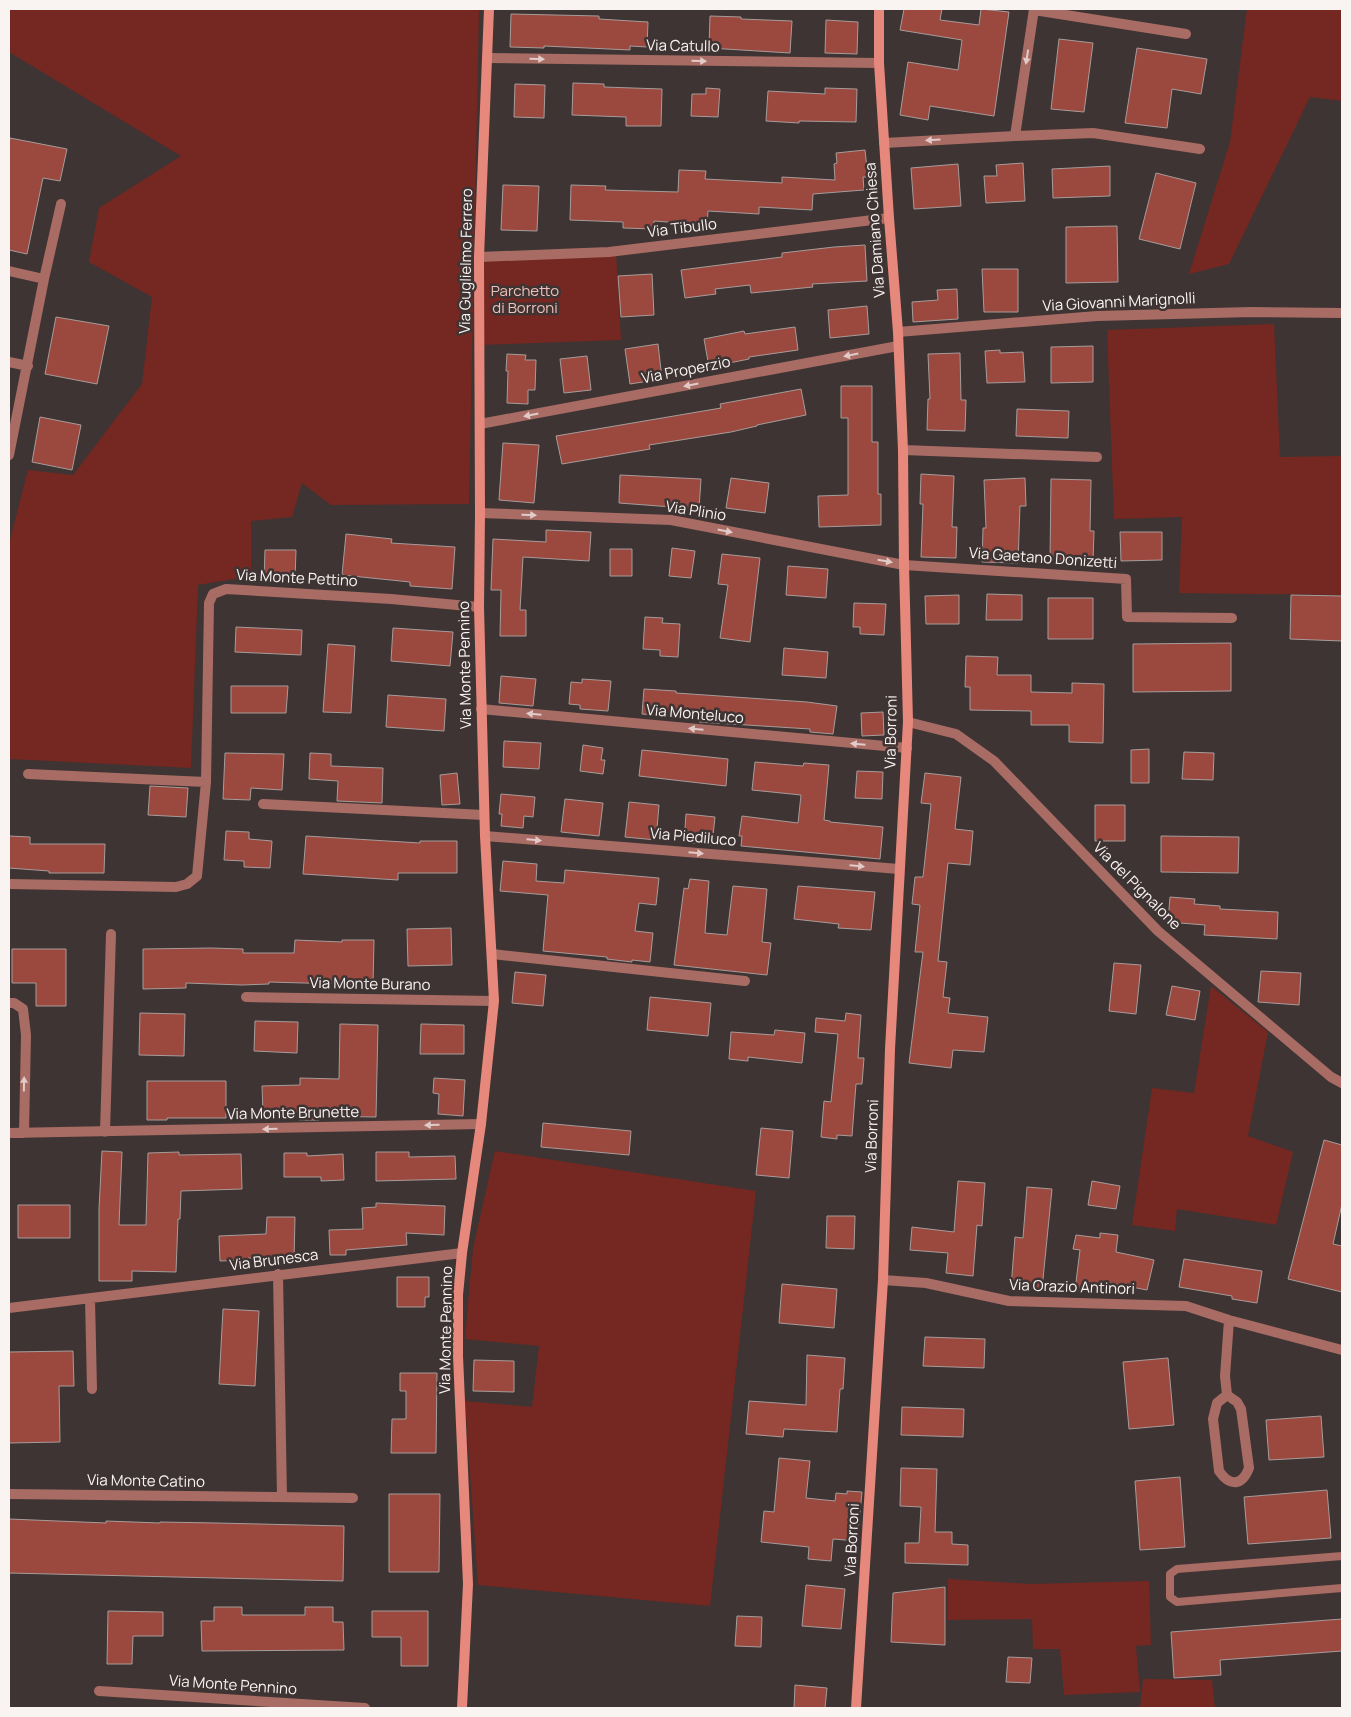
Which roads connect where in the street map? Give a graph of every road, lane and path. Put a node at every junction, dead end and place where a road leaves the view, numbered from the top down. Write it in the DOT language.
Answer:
graph roads {
  1 [pos="489,9"];
  2 [pos="879,9"];
  3 [pos="1034,9"];
  4 [pos="1186,34"];
  5 [pos="488,58"];
  6 [pos="878,64"];
  7 [pos="1015,136"];
  8 [pos="884,143"];
  9 [pos="1200,149"];
  10 [pos="61,204"];
  11 [pos="889,218"];
  12 [pos="479,257"];
  13 [pos="9,271"];
  14 [pos="44,278"];
  15 [pos="1342,313"];
  16 [pos="898,332"];
  17 [pos="898,346"];
  18 [pos="9,362"];
  19 [pos="28,366"];
  20 [pos="480,424"];
  21 [pos="903,450"];
  22 [pos="9,456"];
  23 [pos="1097,457"];
  24 [pos="480,514"];
  25 [pos="904,565"];
  26 [pos="478,607"];
  27 [pos="1232,618"];
  28 [pos="481,709"];
  29 [pos="908,722"];
  30 [pos="907,748"];
  31 [pos="28,774"];
  32 [pos="206,782"];
  33 [pos="263,804"];
  34 [pos="484,815"];
  35 [pos="485,836"];
  36 [pos="899,869"];
  37 [pos="9,884"];
  38 [pos="111,934"];
  39 [pos="492,954"];
  40 [pos="744,981"];
  41 [pos="246,996"];
  42 [pos="494,1001"];
  43 [pos="9,1003"];
  44 [pos="1342,1083"];
  45 [pos="481,1124"];
  46 [pos="106,1132"];
  47 [pos="9,1133"];
  48 [pos="24,1133"];
  49 [pos="462,1253"];
  50 [pos="278,1274"];
  51 [pos="883,1280"];
  52 [pos="90,1298"];
  53 [pos="9,1308"];
  54 [pos="1230,1320"];
  55 [pos="1342,1350"];
  56 [pos="92,1389"];
  57 [pos="1227,1394"];
  58 [pos="9,1494"];
  59 [pos="282,1497"];
  60 [pos="353,1498"];
  61 [pos="1342,1556"];
  62 [pos="1342,1588"];
  63 [pos="99,1691"];
  64 [pos="365,1708"];
  65 [pos="462,1708"];
  66 [pos="856,1708"];
  1 -- 5 [label="street, Via Guglielmo Ferrero"];
  2 -- 6 [label="street, Via Damiano Chiesa"];
  3 -- 4 [label="street"];
  3 -- 7 [label="street, one-way"];
  5 -- 6 [label="street, Via Catullo, one-way"];
  5 -- 12 [label="street, Via Guglielmo Ferrero"];
  6 -- 8 [label="street, Via Damiano Chiesa"];
  7 -- 8 [label="street, one-way"];
  7 -- 9 [label="street"];
  8 -- 11 [label="street, Via Damiano Chiesa"];
  10 -- 14 [label="street"];
  11 -- 12 [label="street, Via Tibullo"];
  11 -- 16 [label="street, Via Damiano Chiesa"];
  12 -- 20 [label="street, Via Guglielmo Ferrero"];
  13 -- 14 [label="street"];
  14 -- 19 [label="street"];
  15 -- 16 [label="street, Via Giovanni Marignolli"];
  16 -- 17 [label="street, Via Damiano Chiesa"];
  17 -- 20 [label="street, Via Properzio, one-way"];
  17 -- 21 [label="street, Via Damiano Chiesa"];
  18 -- 19 [label="street"];
  19 -- 22 [label="street"];
  20 -- 24 [label="street, Via Guglielmo Ferrero"];
  21 -- 23 [label="street"];
  21 -- 25 [label="street, Via Damiano Chiesa"];
  24 -- 25 [label="street, Via Plinio, one-way"];
  24 -- 26 [label="street, Via Monte Pennino"];
  25 -- 27 [label="street, Via Gaetano Donizetti"];
  25 -- 29 [label="street, Via Borroni"];
  26 -- 28 [label="street, Via Monte Pennino"];
  26 -- 32 [label="street, Via Monte Pettino"];
  30 -- 28 [label="street, Via Monteluco, one-way"];
  28 -- 34 [label="street, Via Monte Pennino"];
  29 -- 30 [label="street, Via Borroni"];
  29 -- 44 [label="street, Via del Pignalone"];
  30 -- 36 [label="street, Via Borroni"];
  31 -- 32 [label="street"];
  32 -- 37 [label="street, Via Monte Pettino"];
  33 -- 34 [label="street"];
  34 -- 35 [label="street, Via Monte Pennino"];
  35 -- 36 [label="street, Via Piediluco, one-way"];
  35 -- 39 [label="street, Via Monte Pennino"];
  36 -- 51 [label="street, Via Borroni"];
  38 -- 46 [label="street"];
  39 -- 40 [label="street"];
  39 -- 42 [label="street, Via Monte Pennino"];
  41 -- 42 [label="street, Via Monte Burano"];
  42 -- 45 [label="street, Via Monte Pennino"];
  48 -- 43 [label="street, one-way"];
  45 -- 46 [label="street, Via Monte Brunette, one-way"];
  45 -- 49 [label="street, Via Monte Pennino"];
  46 -- 48 [label="street, Via Monte Brunette"];
  47 -- 48 [label="street, Via Monte Brunette"];
  49 -- 50 [label="street, Via Brunesca"];
  49 -- 65 [label="street, Via Monte Pennino"];
  50 -- 52 [label="street, Via Brunesca"];
  50 -- 59 [label="street"];
  51 -- 54 [label="street, Via Orazio Antinori"];
  51 -- 66 [label="street, Via Borroni"];
  52 -- 53 [label="street, Via Brunesca"];
  52 -- 56 [label="street"];
  54 -- 55 [label="street, Via Orazio Antinori"];
  54 -- 57 [label="street"];
  57 -- 57 [label="street"];
  58 -- 59 [label="street, Via Monte Catino"];
  59 -- 60 [label="street, Via Monte Catino"];
  61 -- 62 [label="lane"];
  63 -- 64 [label="street, Via Monte Pennino"];
}
